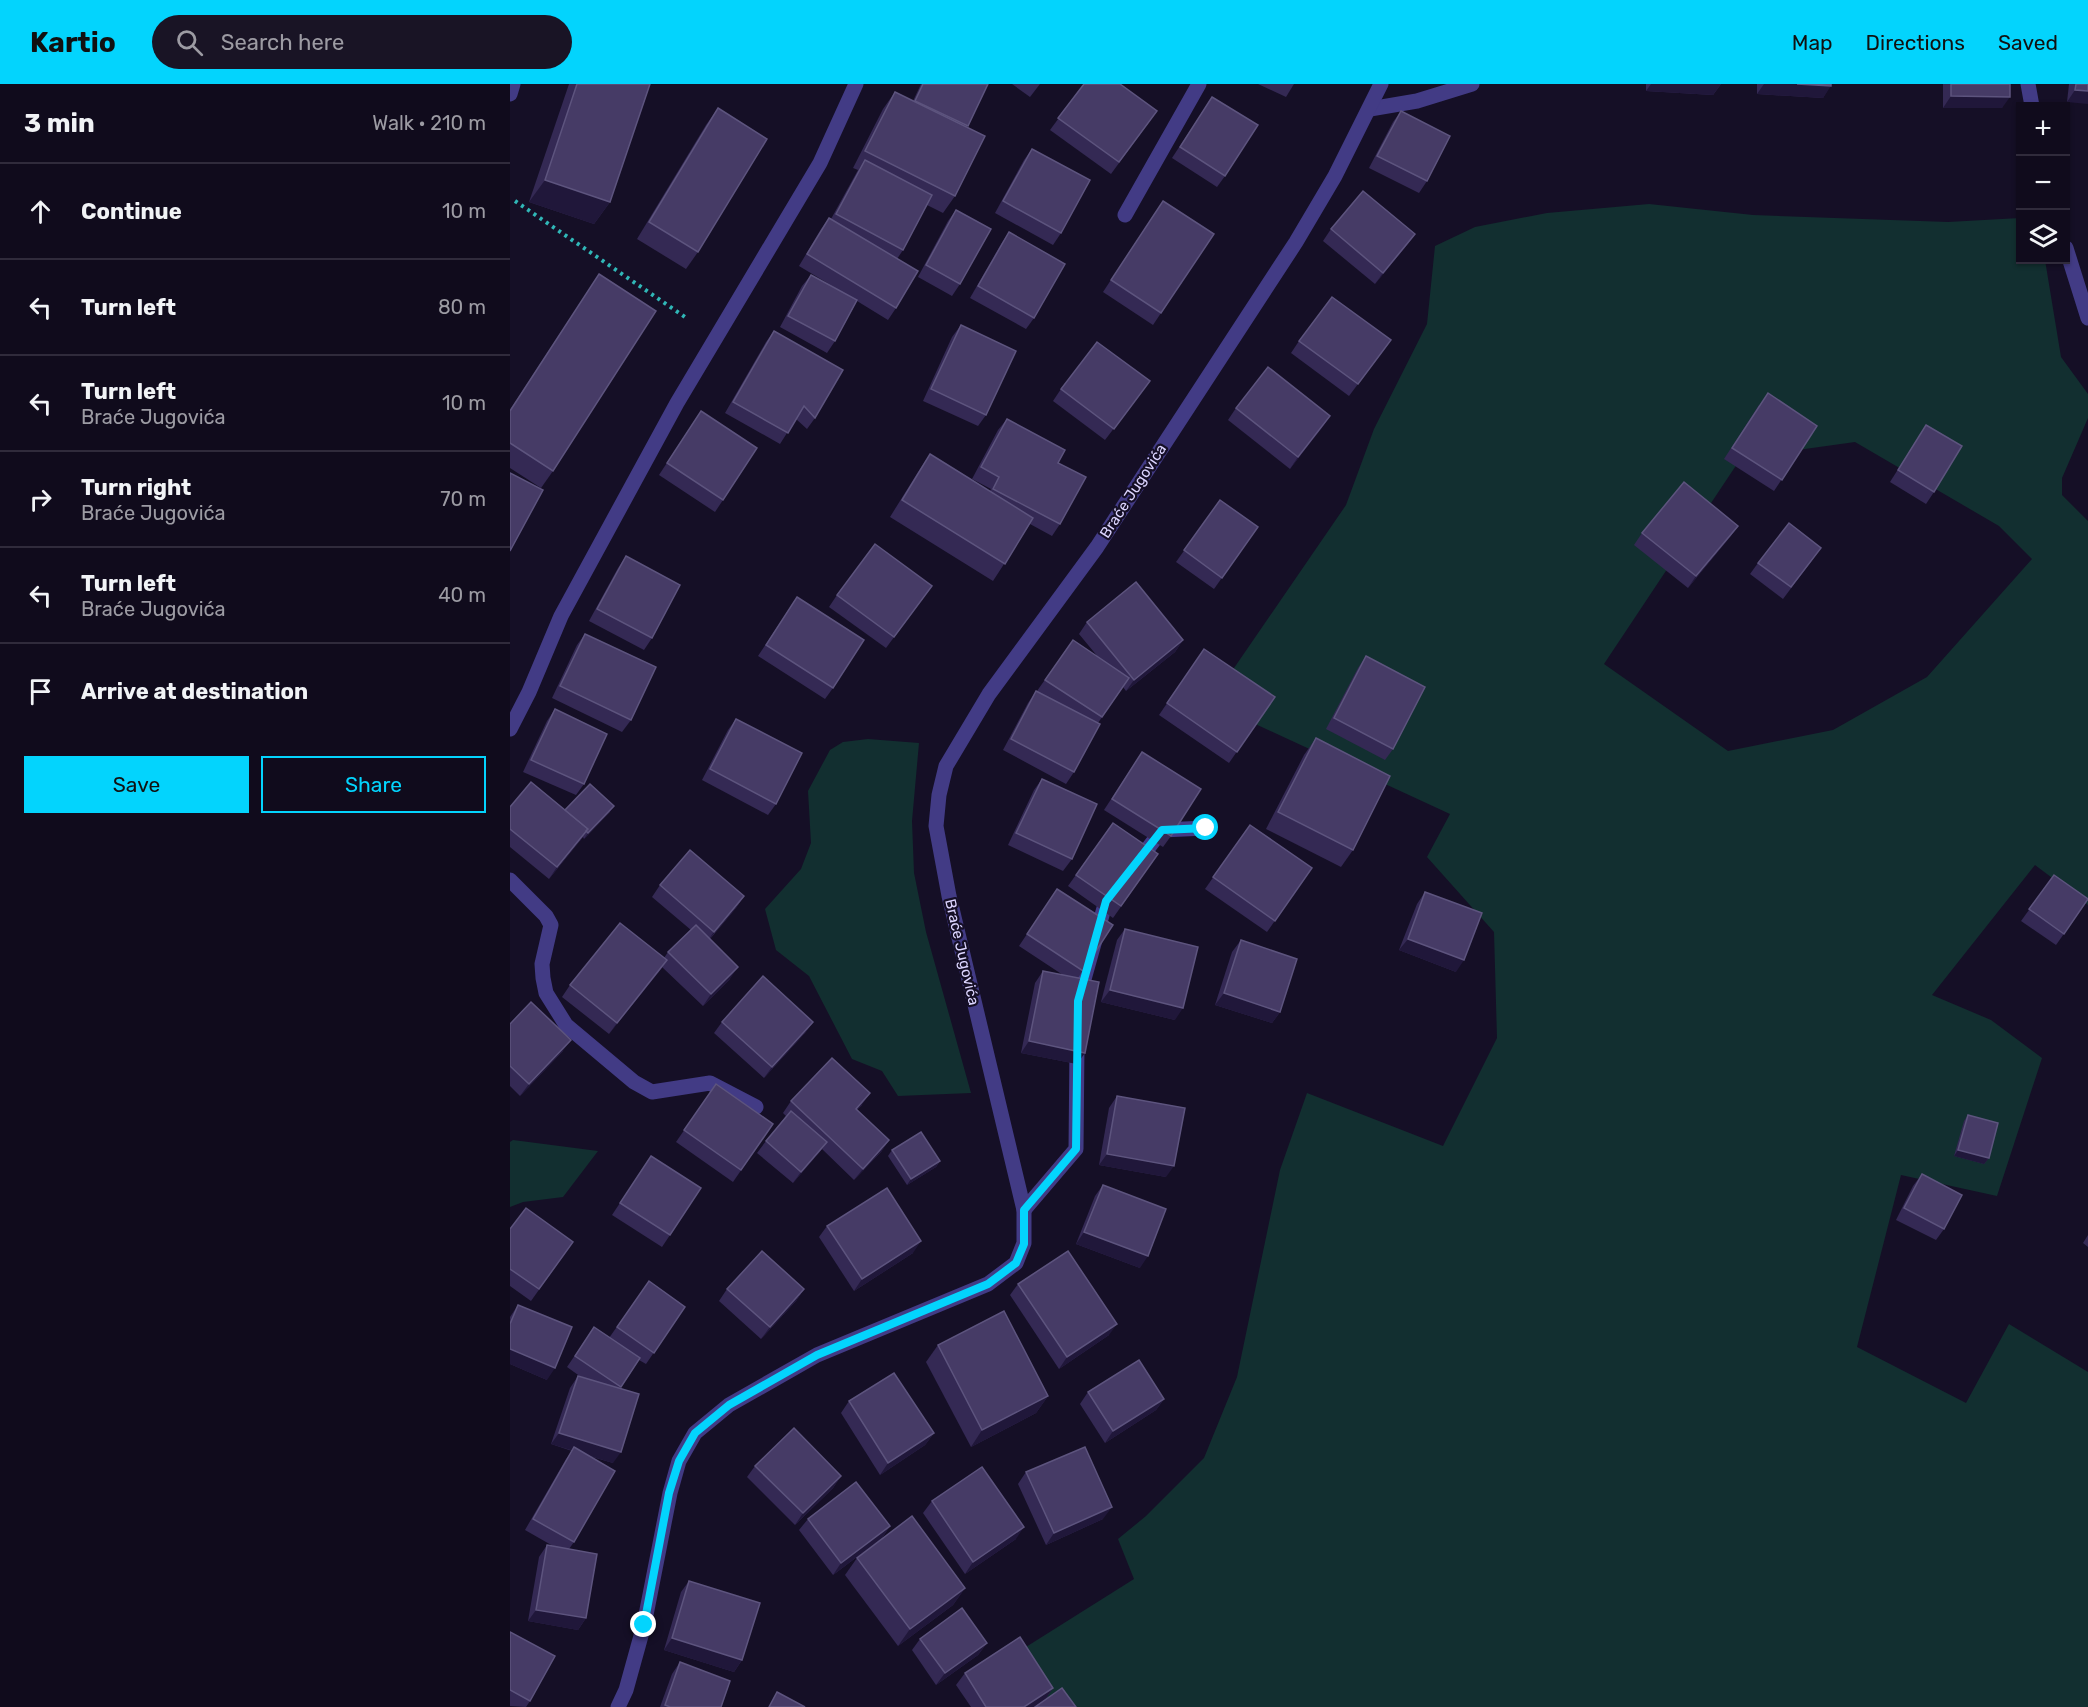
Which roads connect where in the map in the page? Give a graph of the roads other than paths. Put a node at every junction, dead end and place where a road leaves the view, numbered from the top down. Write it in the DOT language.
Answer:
graph roads {
  1 [pos="513,84"];
  2 [pos="856,84"];
  3 [pos="1199,84"];
  4 [pos="1381,84"];
  5 [pos="1472,84"];
  6 [pos="2028,84"];
  7 [pos="510,94"];
  8 [pos="2031,102"];
  9 [pos="1370,109"];
  10 [pos="1125,215"];
  11 [pos="2070,261"];
  12 [pos="2088,318"];
  13 [pos="510,729"];
  14 [pos="1206,828"];
  15 [pos="510,880"];
  16 [pos="1078,1012"];
  17 [pos="1077,1035"];
  18 [pos="756,1107"];
  19 [pos="1024,1210"];
  20 [pos="618,1707"];
  1 -- 7 [label="street"];
  2 -- 13 [label="street"];
  3 -- 10 [label="street"];
  4 -- 9 [label="street, Braće Jugovića"];
  5 -- 9 [label="street"];
  6 -- 8 [label="street"];
  9 -- 19 [label="street, Braće Jugovića"];
  11 -- 12 [label="street"];
  14 -- 16 [label="street"];
  15 -- 18 [label="street"];
  17 -- 19 [label="street"];
  19 -- 20 [label="street, Braće Jugovića"];
}
